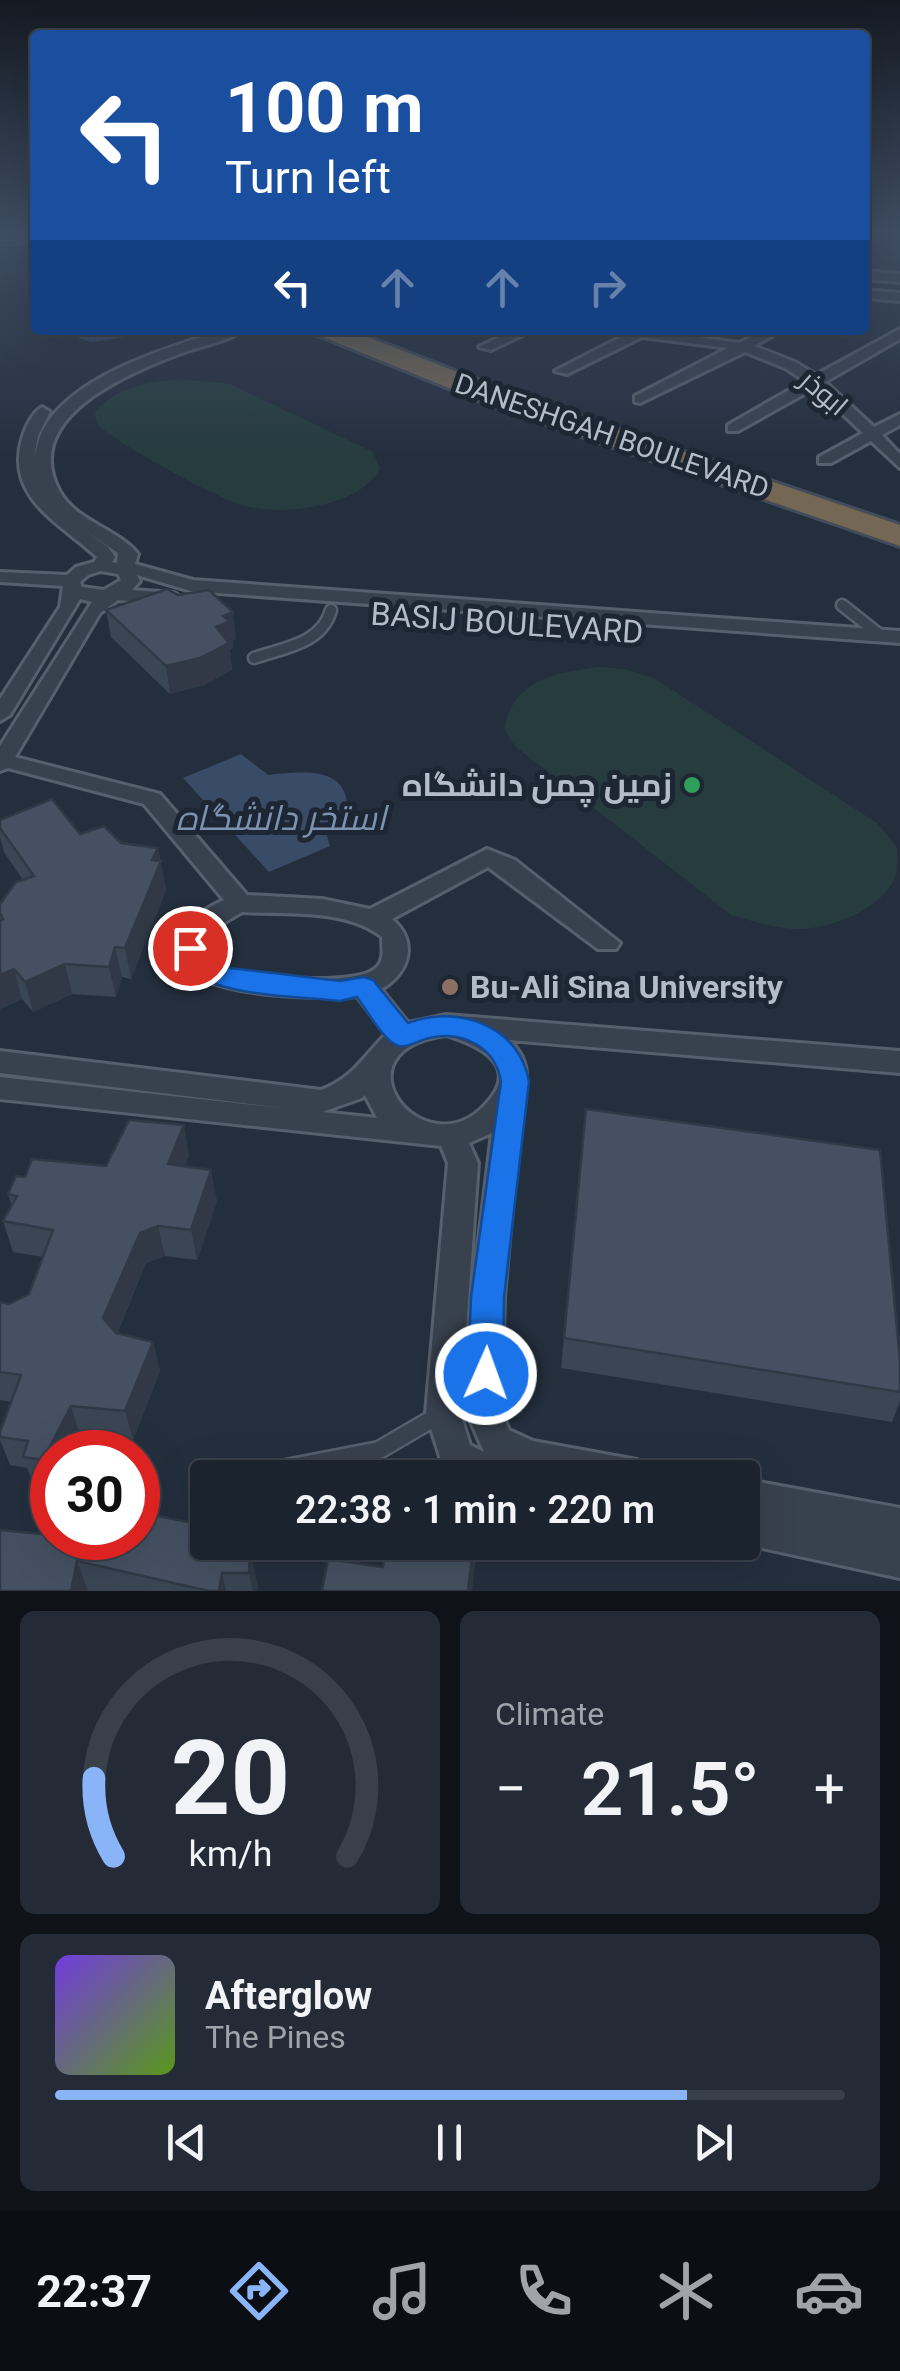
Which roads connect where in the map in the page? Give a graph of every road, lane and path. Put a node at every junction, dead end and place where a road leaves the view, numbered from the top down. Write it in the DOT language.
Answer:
graph roads {
  1 [pos="900,333"];
  2 [pos="198,335"];
  3 [pos="222,335"];
  4 [pos="340,335"];
  5 [pos="388,335"];
  6 [pos="514,335"];
  7 [pos="638,335"];
  8 [pos="662,335"];
  9 [pos="765,335"];
  10 [pos="486,347"];
  11 [pos="740,348"];
  12 [pos="562,371"];
  13 [pos="815,382"];
  14 [pos="900,418"];
  15 [pos="633,421"];
  16 [pos="732,428"];
  17 [pos="872,436"];
  18 [pos="825,460"];
  19 [pos="900,463"];
  20 [pos="900,510"];
  21 [pos="900,538"];
  22 [pos="101,566"];
  23 [pos="124,569"];
  24 [pos="0,577"];
  25 [pos="72,586"];
  26 [pos="114,594"];
  27 [pos="842,606"];
  28 [pos="331,610"];
  29 [pos="890,636"];
  30 [pos="900,650"];
  31 [pos="254,658"];
  32 [pos="0,715"];
  33 [pos="1,761"];
  34 [pos="240,903"];
  35 [pos="374,918"];
  36 [pos="607,944"];
  37 [pos="364,986"];
  38 [pos="446,1025"];
  39 [pos="403,1036"];
  40 [pos="0,1062"];
  41 [pos="900,1062"];
  42 [pos="377,1067"];
  43 [pos="0,1088"];
  44 [pos="510,1100"];
  45 [pos="434,1132"];
  46 [pos="443,1413"];
  47 [pos="328,1460"];
  48 [pos="462,1460"];
  49 [pos="541,1460"];
  50 [pos="760,1500"];
  51 [pos="900,1526"];
  52 [pos="760,1531"];
  53 [pos="900,1558"];
  1 -- 13 [label="street"];
  2 -- 22 [label="street"];
  3 -- 23 [label="street"];
  4 -- 15 [label="highway, DANESHGAH BOULEVARD"];
  5 -- 15 [label="highway, DANESHGAH BOULEVARD"];
  6 -- 10 [label="street"];
  7 -- 12 [label="street"];
  8 -- 11 [label="street, ابوذر"];
  9 -- 11 [label="street"];
  11 -- 13 [label="street, ابوذر"];
  11 -- 15 [label="street"];
  13 -- 16 [label="street"];
  13 -- 17 [label="street, ابوذر"];
  14 -- 17 [label="street"];
  15 -- 20 [label="highway, DANESHGAH BOULEVARD"];
  15 -- 21 [label="highway, DANESHGAH BOULEVARD"];
  17 -- 18 [label="street"];
  17 -- 19 [label="street, ابوذر"];
  22 -- 23 [label="street, BASIJ BOULEVARD"];
  22 -- 25 [label="street"];
  23 -- 26 [label="street"];
  23 -- 29 [label="street, BASIJ BOULEVARD"];
  24 -- 25 [label="street, BASIJ BOULEVARD"];
  25 -- 26 [label="street, BASIJ BOULEVARD"];
  25 -- 32 [label="street"];
  26 -- 28 [label="street, BASIJ BOULEVARD"];
  26 -- 33 [label="street"];
  27 -- 29 [label="lane"];
  28 -- 30 [label="street, BASIJ BOULEVARD"];
  28 -- 31 [label="lane"];
  33 -- 34 [label="street"];
  34 -- 35 [label="street"];
  34 -- 37 [label="street"];
  35 -- 36 [label="street"];
  35 -- 37 [label="street"];
  37 -- 39 [label="street"];
  38 -- 39 [label="street"];
  38 -- 41 [label="street"];
  38 -- 44 [label="street"];
  39 -- 42 [label="street"];
  40 -- 42 [label="street"];
  42 -- 45 [label="street"];
  43 -- 45 [label="street"];
  44 -- 45 [label="street"];
  44 -- 49 [label="street"];
  45 -- 46 [label="street"];
  46 -- 47 [label="lane"];
  46 -- 48 [label="street"];
  50 -- 51 [label="street"];
  52 -- 53 [label="street"];
}
